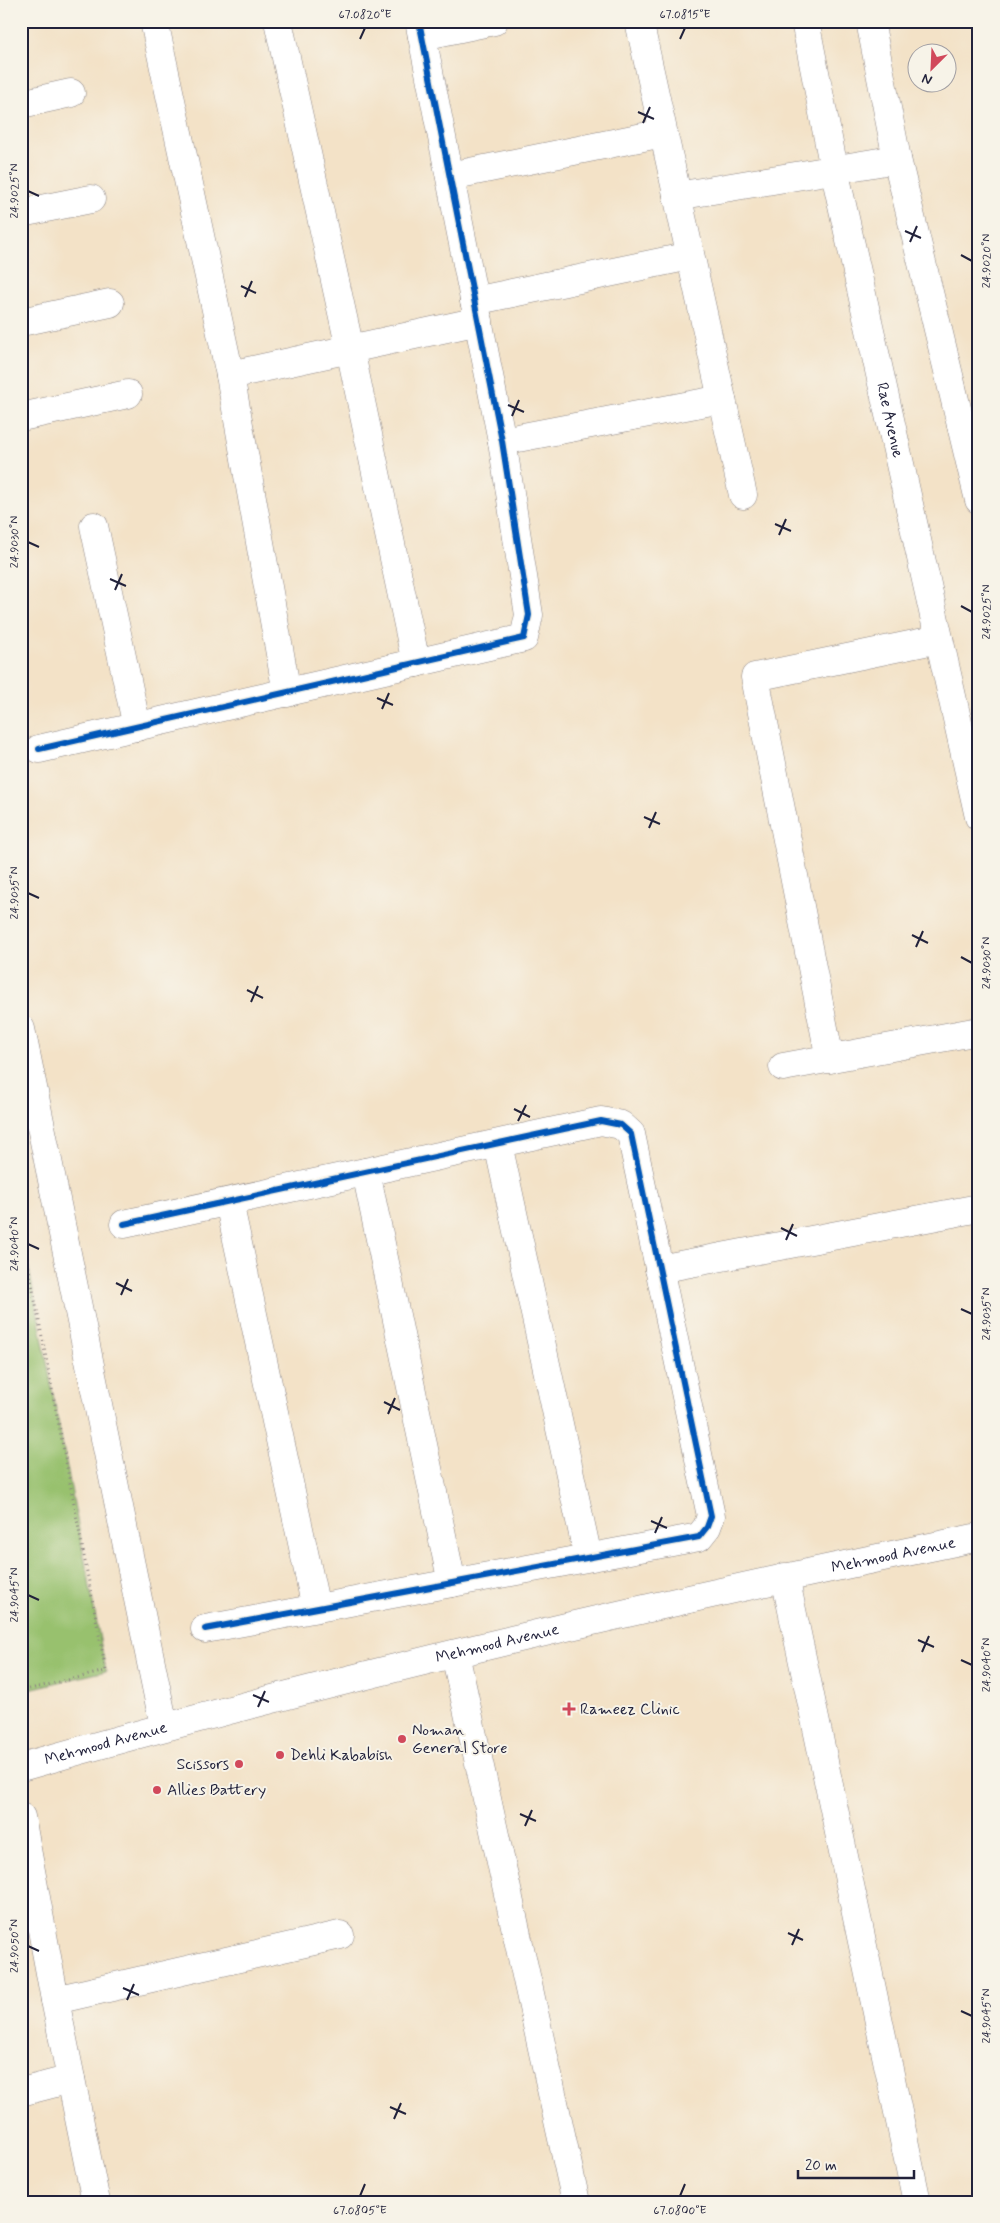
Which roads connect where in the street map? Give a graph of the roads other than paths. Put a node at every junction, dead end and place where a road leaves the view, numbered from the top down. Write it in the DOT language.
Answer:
graph roads {
  1 [pos="154,21"];
  2 [pos="278,21"];
  3 [pos="494,21"];
  4 [pos="639,21"];
  5 [pos="805,21"];
  6 [pos="870,21"];
  7 [pos="421,29"];
  8 [pos="70,93"];
  9 [pos="21,104"];
  10 [pos="663,133"];
  11 [pos="898,159"];
  12 [pos="834,168"];
  13 [pos="450,176"];
  14 [pos="677,196"];
  15 [pos="92,199"];
  16 [pos="21,213"];
  17 [pos="690,256"];
  18 [pos="110,304"];
  19 [pos="476,311"];
  20 [pos="21,322"];
  21 [pos="350,349"];
  22 [pos="230,375"];
  23 [pos="128,394"];
  24 [pos="722,399"];
  25 [pos="21,417"];
  26 [pos="502,441"];
  27 [pos="743,495"];
  28 [pos="979,500"];
  29 [pos="94,526"];
  30 [pos="939,639"];
  31 [pos="416,663"];
  32 [pos="287,693"];
  33 [pos="137,727"];
  34 [pos="39,749"];
  35 [pos="979,817"];
  36 [pos="21,1029"];
  37 [pos="979,1032"];
  38 [pos="830,1059"];
  39 [pos="783,1067"];
  40 [pos="498,1144"];
  41 [pos="366,1172"];
  42 [pos="229,1202"];
  43 [pos="979,1208"];
  44 [pos="124,1224"];
  45 [pos="659,1269"];
  46 [pos="979,1538"];
  47 [pos="588,1557"];
  48 [pos="785,1577"];
  49 [pos="452,1583"];
  50 [pos="316,1608"];
  51 [pos="205,1629"];
  52 [pos="455,1654"];
  53 [pos="164,1726"];
  54 [pos="21,1767"];
  55 [pos="21,1817"];
  56 [pos="32,1931"];
  57 [pos="340,1935"];
  58 [pos="55,2000"];
  59 [pos="71,2079"];
  60 [pos="21,2092"];
  61 [pos="96,2202"];
  62 [pos="576,2202"];
  63 [pos="917,2202"];
  1 -- 22 [label="street"];
  2 -- 21 [label="street"];
  3 -- 7 [label="street"];
  4 -- 10 [label="street"];
  5 -- 12 [label="street, Rae Avenue"];
  6 -- 11 [label="street"];
  7 -- 13 [label="street"];
  8 -- 9 [label="street"];
  10 -- 13 [label="street"];
  10 -- 14 [label="street"];
  11 -- 12 [label="street"];
  11 -- 28 [label="street"];
  12 -- 14 [label="street"];
  12 -- 30 [label="street, Rae Avenue"];
  13 -- 19 [label="street"];
  14 -- 17 [label="street"];
  15 -- 16 [label="street"];
  17 -- 19 [label="street"];
  17 -- 24 [label="street"];
  18 -- 20 [label="street"];
  19 -- 21 [label="street"];
  19 -- 26 [label="street"];
  21 -- 22 [label="street"];
  21 -- 31 [label="street"];
  22 -- 32 [label="street"];
  23 -- 25 [label="street"];
  24 -- 26 [label="street"];
  24 -- 27 [label="street"];
  26 -- 31 [label="street"];
  29 -- 33 [label="street"];
  30 -- 35 [label="street, Rae Avenue"];
  30 -- 38 [label="street"];
  31 -- 32 [label="street"];
  32 -- 33 [label="street"];
  33 -- 34 [label="street"];
  36 -- 53 [label="street"];
  37 -- 38 [label="street"];
  38 -- 39 [label="street"];
  40 -- 41 [label="street"];
  40 -- 45 [label="street"];
  40 -- 47 [label="street"];
  41 -- 42 [label="street"];
  41 -- 49 [label="street"];
  42 -- 44 [label="street"];
  42 -- 50 [label="street"];
  43 -- 45 [label="street"];
  45 -- 47 [label="street"];
  46 -- 48 [label="street, Mehmood Avenue"];
  47 -- 49 [label="street"];
  48 -- 52 [label="street, Mehmood Avenue"];
  48 -- 63 [label="street"];
  49 -- 50 [label="street"];
  50 -- 51 [label="street"];
  52 -- 53 [label="street, Mehmood Avenue"];
  52 -- 62 [label="street"];
  53 -- 54 [label="street, Mehmood Avenue"];
  55 -- 56 [label="street"];
  56 -- 58 [label="street"];
  57 -- 58 [label="street"];
  58 -- 59 [label="street"];
  59 -- 60 [label="street"];
  59 -- 61 [label="street"];
}
